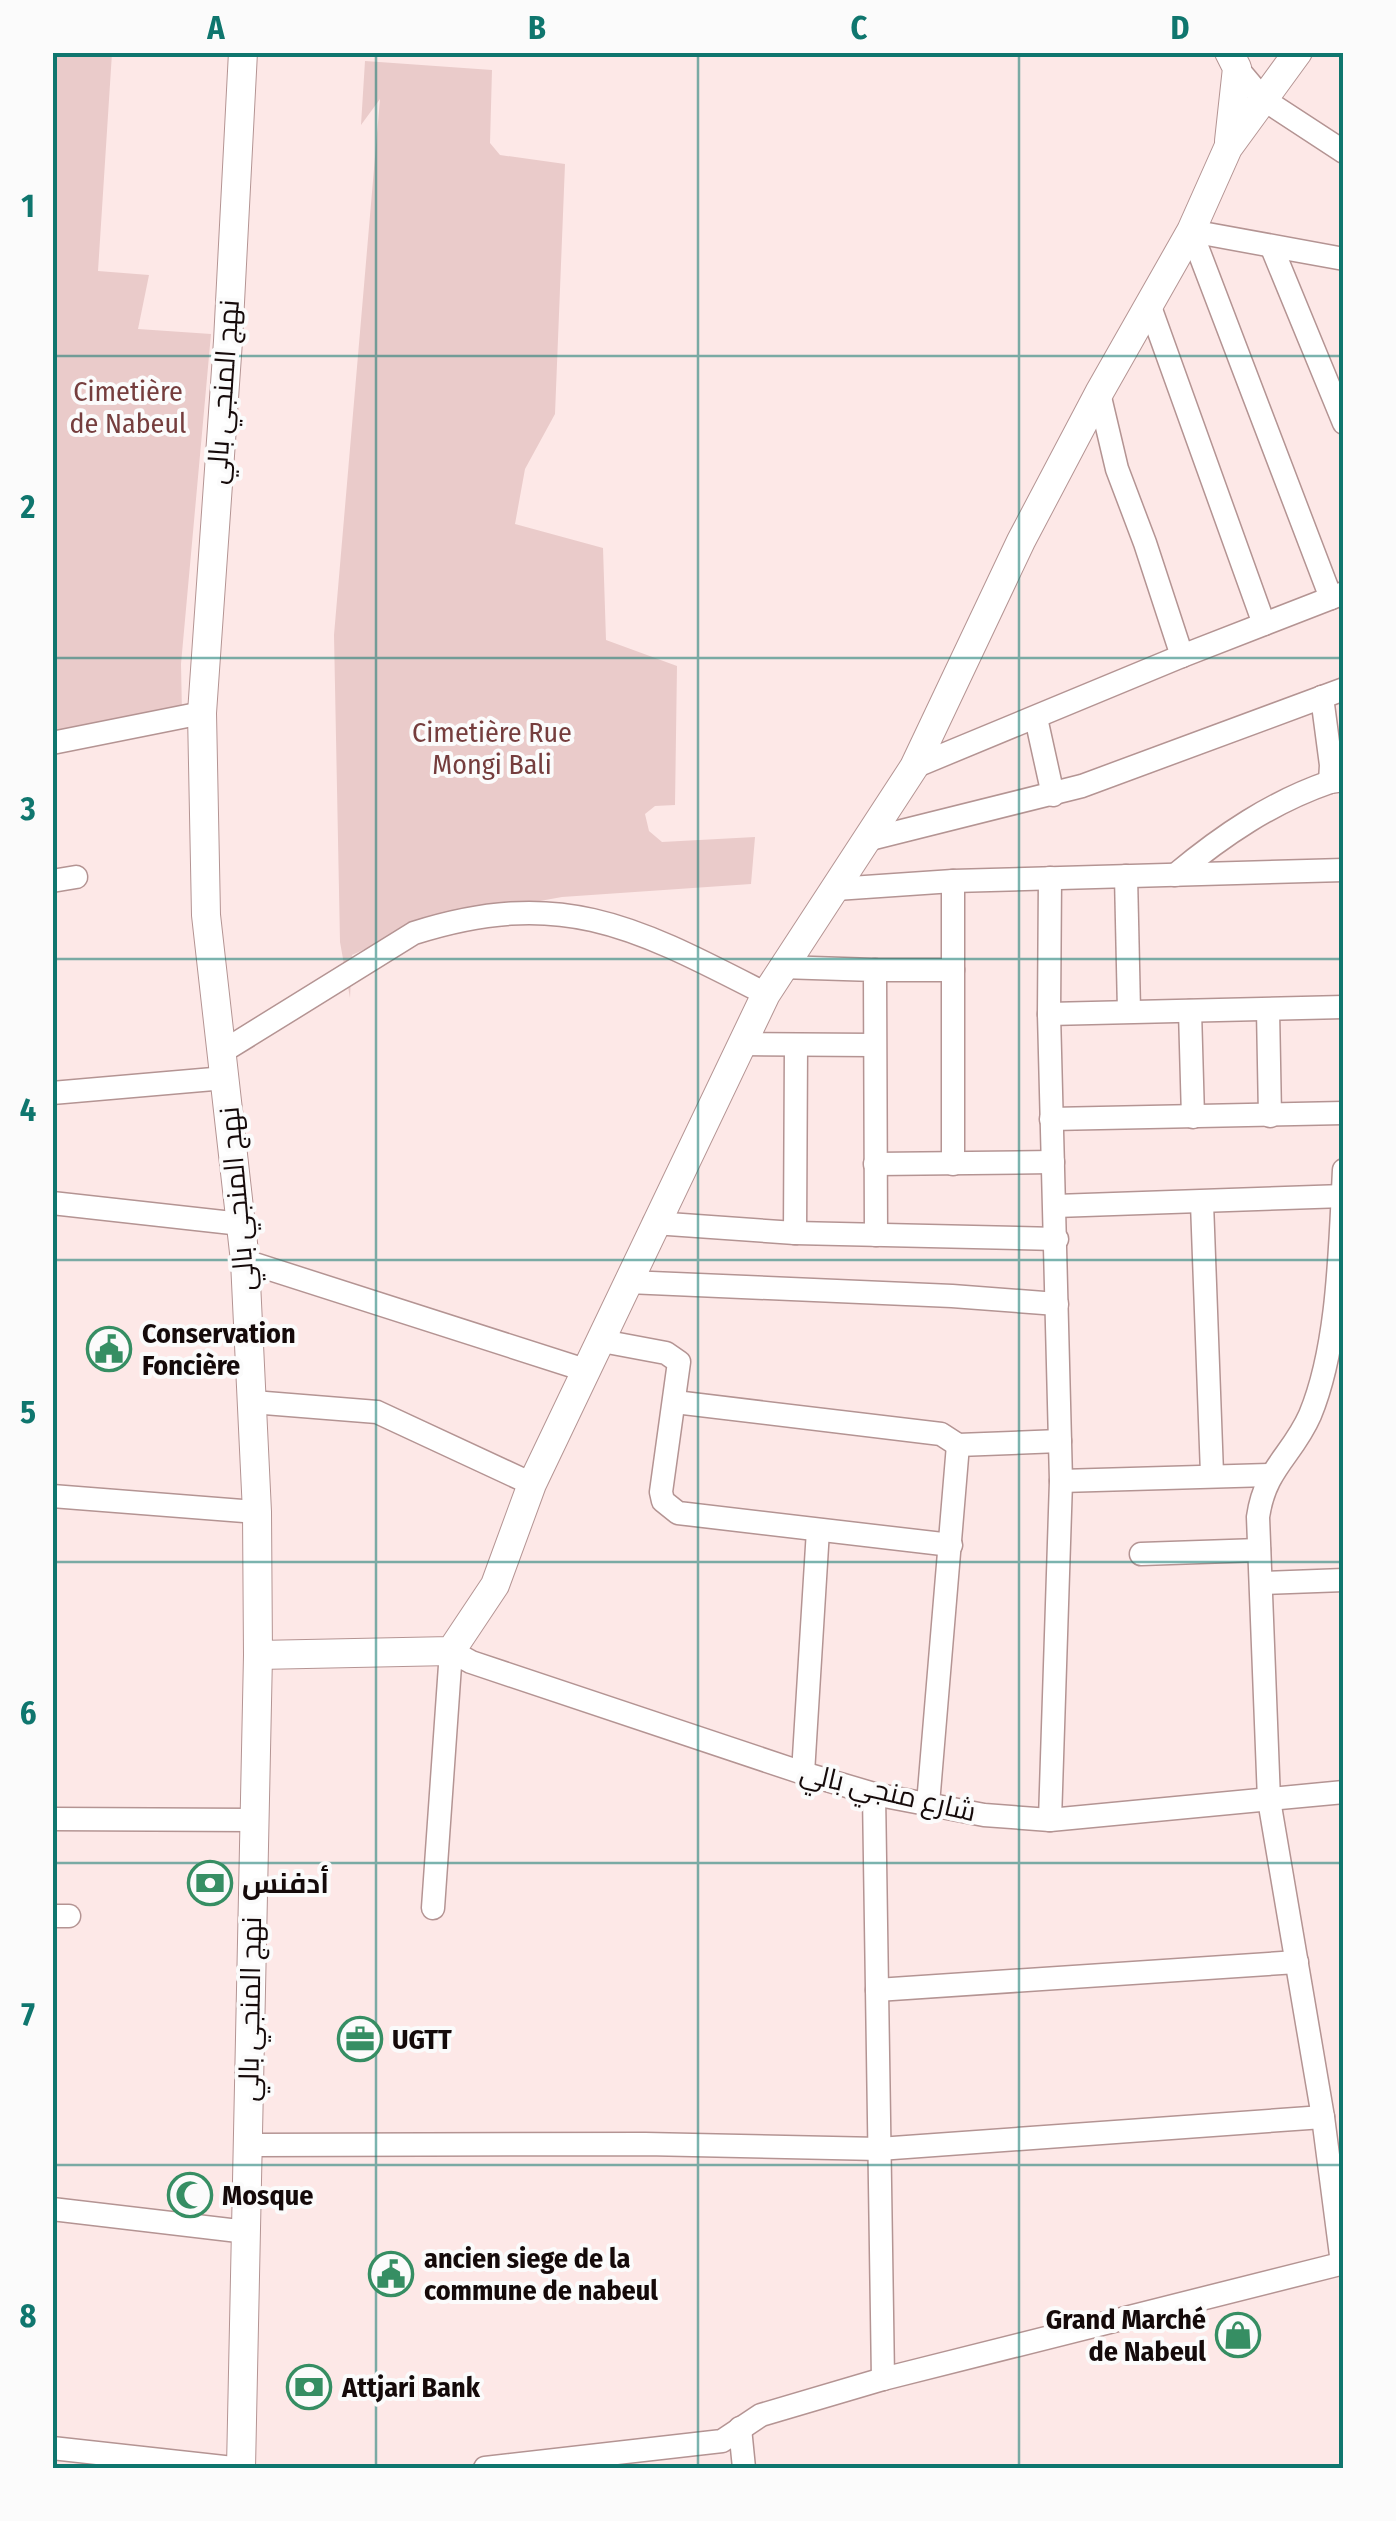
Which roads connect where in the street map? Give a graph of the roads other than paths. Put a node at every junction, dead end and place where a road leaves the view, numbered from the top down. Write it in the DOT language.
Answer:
graph roads {
  1 [pos="243,52"];
  2 [pos="1298,52"];
  3 [pos="1234,60"];
  4 [pos="1263,98"];
  5 [pos="1228,148"];
  6 [pos="1344,152"];
  7 [pos="1192,232"];
  8 [pos="1272,248"];
  9 [pos="1344,258"];
  10 [pos="1148,304"];
  11 [pos="1099,393"];
  12 [pos="1344,422"];
  13 [pos="1337,596"];
  14 [pos="1264,624"];
  15 [pos="1182,656"];
  16 [pos="1333,693"];
  17 [pos="202,713"];
  18 [pos="1036,718"];
  19 [pos="52,743"];
  20 [pos="914,767"];
  21 [pos="1337,781"];
  22 [pos="1053,795"];
  23 [pos="870,839"];
  24 [pos="1344,870"];
  25 [pos="1176,874"];
  26 [pos="1126,876"];
  27 [pos="76,877"];
  28 [pos="1050,878"];
  29 [pos="52,880"];
  30 [pos="953,881"];
  31 [pos="836,888"];
  32 [pos="781,967"];
  33 [pos="874,970"];
  34 [pos="953,970"];
  35 [pos="766,994"];
  36 [pos="1344,1007"];
  37 [pos="1129,1010"];
  38 [pos="1268,1010"];
  39 [pos="1190,1011"];
  40 [pos="1048,1014"];
  41 [pos="742,1044"];
  42 [pos="796,1045"];
  43 [pos="872,1045"];
  44 [pos="224,1064"];
  45 [pos="52,1093"];
  46 [pos="1344,1113"];
  47 [pos="1270,1116"];
  48 [pos="1193,1117"];
  49 [pos="1051,1119"];
  50 [pos="1053,1162"];
  51 [pos="876,1164"];
  52 [pos="953,1164"];
  53 [pos="1344,1170"];
  54 [pos="1343,1196"];
  55 [pos="52,1203"];
  56 [pos="1202,1203"];
  57 [pos="1056,1206"];
  58 [pos="242,1224"];
  59 [pos="654,1224"];
  60 [pos="795,1232"];
  61 [pos="876,1235"];
  62 [pos="1056,1239"];
  63 [pos="244,1261"];
  64 [pos="628,1282"];
  65 [pos="1340,1296"];
  66 [pos="1057,1304"];
  67 [pos="602,1342"];
  68 [pos="588,1370"];
  69 [pos="1319,1386"];
  70 [pos="1344,1392"];
  71 [pos="252,1402"];
  72 [pos="675,1402"];
  73 [pos="1060,1440"];
  74 [pos="958,1445"];
  75 [pos="1212,1474"];
  76 [pos="1269,1475"];
  77 [pos="1061,1480"];
  78 [pos="532,1484"];
  79 [pos="52,1496"];
  80 [pos="256,1512"];
  81 [pos="818,1530"];
  82 [pos="951,1544"];
  83 [pos="1259,1550"];
  84 [pos="1142,1554"];
  85 [pos="1344,1580"];
  86 [pos="1262,1583"];
  87 [pos="451,1651"];
  88 [pos="258,1655"];
  89 [pos="803,1773"];
  90 [pos="1344,1792"];
  91 [pos="874,1794"];
  92 [pos="1269,1800"];
  93 [pos="928,1804"];
  94 [pos="52,1819"];
  95 [pos="253,1820"];
  96 [pos="1050,1820"];
  97 [pos="433,1908"];
  98 [pos="1298,1962"];
  99 [pos="877,1990"];
  100 [pos="1323,2117"];
  101 [pos="248,2145"];
  102 [pos="879,2149"];
  103 [pos="52,2208"];
  104 [pos="247,2232"];
  105 [pos="1343,2263"];
  106 [pos="883,2379"];
  107 [pos="740,2428"];
  108 [pos="52,2448"];
  109 [pos="158,2465"];
  110 [pos="232,2468"];
  111 [pos="241,2468"];
  112 [pos="485,2468"];
  113 [pos="744,2468"];
  1 -- 17 [label="street, نهج المنجي بالي"];
  2 -- 4 [label="street"];
  3 -- 4 [label="street"];
  3 -- 5 [label="street"];
  4 -- 5 [label="street"];
  4 -- 6 [label="street"];
  5 -- 7 [label="street"];
  7 -- 8 [label="street"];
  7 -- 10 [label="street"];
  7 -- 13 [label="street"];
  8 -- 9 [label="street"];
  8 -- 12 [label="street"];
  10 -- 11 [label="street"];
  10 -- 14 [label="street"];
  11 -- 15 [label="street"];
  11 -- 20 [label="street"];
  13 -- 14 [label="street"];
  14 -- 15 [label="street"];
  15 -- 18 [label="street"];
  16 -- 21 [label="street"];
  16 -- 22 [label="street"];
  17 -- 19 [label="street"];
  17 -- 44 [label="street, نهج المنجي بالي"];
  18 -- 20 [label="street"];
  18 -- 22 [label="street"];
  20 -- 23 [label="street"];
  21 -- 25 [label="street"];
  22 -- 23 [label="street"];
  23 -- 31 [label="street"];
  24 -- 25 [label="street"];
  25 -- 26 [label="street"];
  26 -- 28 [label="street"];
  26 -- 37 [label="street"];
  27 -- 29 [label="street"];
  28 -- 30 [label="street"];
  28 -- 40 [label="street"];
  30 -- 31 [label="street"];
  30 -- 34 [label="street"];
  31 -- 32 [label="street"];
  32 -- 33 [label="street"];
  32 -- 35 [label="street"];
  33 -- 34 [label="street"];
  33 -- 43 [label="street"];
  34 -- 52 [label="street"];
  35 -- 41 [label="street"];
  35 -- 44 [label="street"];
  36 -- 38 [label="street"];
  37 -- 39 [label="street"];
  37 -- 40 [label="street"];
  38 -- 39 [label="street"];
  38 -- 47 [label="street"];
  39 -- 48 [label="street"];
  40 -- 49 [label="street"];
  41 -- 42 [label="street"];
  41 -- 59 [label="street"];
  42 -- 43 [label="street"];
  42 -- 60 [label="street"];
  43 -- 51 [label="street"];
  44 -- 45 [label="street"];
  44 -- 58 [label="street, نهج المنجي بالي"];
  46 -- 47 [label="street"];
  47 -- 48 [label="street"];
  48 -- 49 [label="street"];
  49 -- 50 [label="street"];
  50 -- 52 [label="street"];
  50 -- 57 [label="street"];
  51 -- 52 [label="street"];
  51 -- 61 [label="street"];
  53 -- 54 [label="street"];
  54 -- 56 [label="street"];
  54 -- 65 [label="street"];
  55 -- 58 [label="street"];
  56 -- 57 [label="street"];
  56 -- 75 [label="street"];
  57 -- 62 [label="street"];
  58 -- 63 [label="street, نهج المنجي بالي"];
  59 -- 60 [label="street"];
  59 -- 64 [label="street"];
  60 -- 61 [label="street"];
  61 -- 62 [label="street"];
  62 -- 66 [label="street"];
  63 -- 68 [label="street"];
  63 -- 71 [label="street, نهج المنجي بالي"];
  64 -- 66 [label="street"];
  64 -- 67 [label="street"];
  65 -- 69 [label="street"];
  66 -- 73 [label="street"];
  67 -- 68 [label="street"];
  67 -- 72 [label="street"];
  68 -- 78 [label="street"];
  69 -- 70 [label="street"];
  69 -- 76 [label="street"];
  71 -- 78 [label="street"];
  71 -- 80 [label="street, نهج المنجي بالي"];
  72 -- 74 [label="street"];
  72 -- 81 [label="street"];
  73 -- 74 [label="street"];
  73 -- 77 [label="street"];
  74 -- 82 [label="street"];
  75 -- 76 [label="street"];
  75 -- 77 [label="street"];
  76 -- 83 [label="street"];
  77 -- 96 [label="street"];
  78 -- 87 [label="street"];
  79 -- 80 [label="street"];
  80 -- 88 [label="street, نهج المنجي بالي"];
  81 -- 82 [label="street"];
  81 -- 89 [label="street"];
  82 -- 93 [label="street"];
  83 -- 84 [label="street"];
  83 -- 86 [label="street"];
  85 -- 86 [label="street"];
  86 -- 92 [label="street"];
  87 -- 88 [label="street"];
  87 -- 89 [label="street, شارع منجي بالي"];
  87 -- 97 [label="street"];
  88 -- 95 [label="street, نهج المنجي بالي"];
  89 -- 91 [label="street, شارع منجي بالي"];
  90 -- 92 [label="street, شارع منجي بالي"];
  91 -- 93 [label="street, شارع منجي بالي"];
  91 -- 99 [label="street"];
  92 -- 96 [label="street, شارع منجي بالي"];
  92 -- 98 [label="street"];
  93 -- 96 [label="street, شارع منجي بالي"];
  94 -- 95 [label="street"];
  95 -- 101 [label="street, نهج المنجي بالي"];
  98 -- 99 [label="street"];
  98 -- 100 [label="street"];
  99 -- 102 [label="street"];
  100 -- 102 [label="street"];
  100 -- 105 [label="street"];
  101 -- 102 [label="street"];
  101 -- 104 [label="street, نهج المنجي بالي"];
  102 -- 106 [label="street"];
  103 -- 104 [label="street"];
  104 -- 111 [label="street, نهج المنجي بالي"];
  105 -- 106 [label="street"];
  106 -- 107 [label="street"];
  107 -- 112 [label="street"];
  107 -- 113 [label="street"];
  108 -- 109 [label="street"];
  109 -- 110 [label="street"];
}
